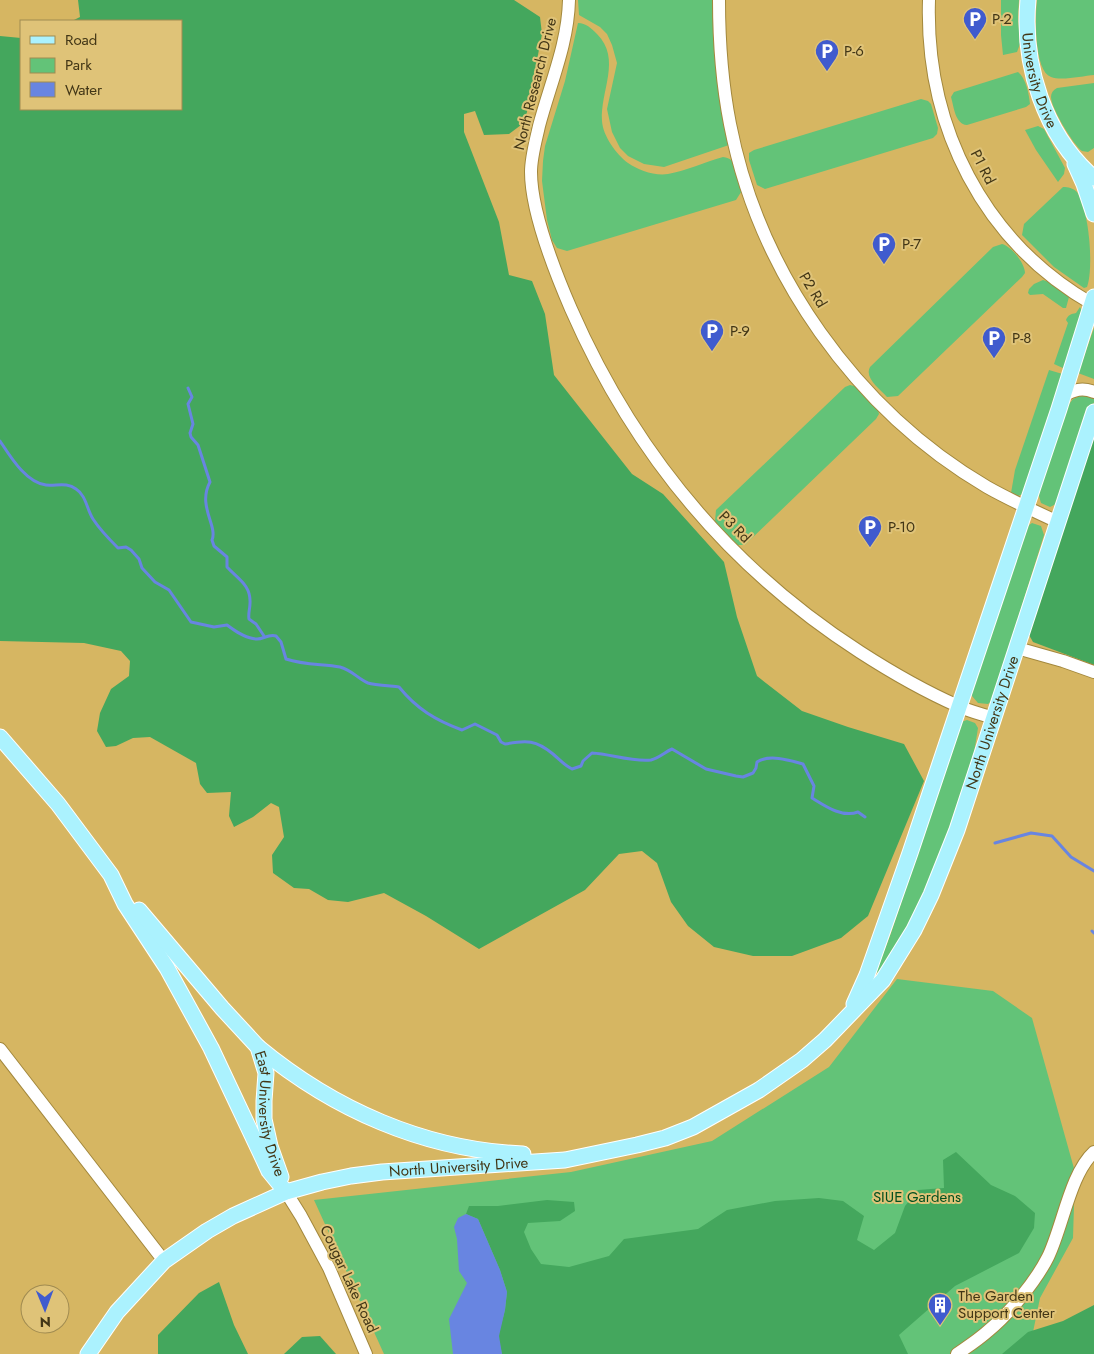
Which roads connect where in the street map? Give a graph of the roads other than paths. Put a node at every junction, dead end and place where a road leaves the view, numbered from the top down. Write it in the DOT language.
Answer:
graph roads {
  1 [pos="569,0"];
  2 [pos="720,0"];
  3 [pos="929,0"];
  4 [pos="1028,0"];
  5 [pos="1072,156"];
  6 [pos="1094,178"];
  7 [pos="1094,214"];
  8 [pos="552,262"];
  9 [pos="1093,302"];
  10 [pos="1094,392"];
  11 [pos="1063,396"];
  12 [pos="1094,412"];
  13 [pos="1026,508"];
  14 [pos="1058,522"];
  15 [pos="1017,648"];
  16 [pos="1094,672"];
  17 [pos="959,706"];
  18 [pos="993,718"];
  19 [pos="0,738"];
  20 [pos="112,878"];
  21 [pos="851,1012"];
  22 [pos="258,1047"];
  23 [pos="0,1049"];
  24 [pos="1094,1152"];
  25 [pos="587,1156"];
  26 [pos="286,1192"];
  27 [pos="164,1261"];
  28 [pos="88,1354"];
  29 [pos="366,1354"];
  30 [pos="957,1354"];
  1 -- 8 [label="street, North Research Drive"];
  2 -- 13 [label="street, P2 Rd"];
  3 -- 9 [label="street, P1 Rd"];
  4 -- 5 [label="main road, University Drive"];
  5 -- 6 [label="main road, University Drive"];
  5 -- 7 [label="main road, University Drive"];
  8 -- 17 [label="street, P3 Rd"];
  9 -- 11 [label="main road"];
  10 -- 11 [label="street"];
  11 -- 13 [label="main road, North University Drive"];
  12 -- 14 [label="main road, North University Drive"];
  13 -- 14 [label="street, P2 Rd"];
  13 -- 17 [label="main road, North University Drive"];
  14 -- 15 [label="main road, North University Drive"];
  15 -- 16 [label="street"];
  15 -- 18 [label="main road, North University Drive"];
  17 -- 18 [label="street, P3 Rd"];
  17 -- 21 [label="main road, North University Drive"];
  18 -- 21 [label="main road, North University Drive"];
  19 -- 20 [label="main road, East University Drive"];
  20 -- 22 [label="main road, East University Drive"];
  20 -- 26 [label="main road, East University Drive"];
  21 -- 25 [label="main road, North University Drive"];
  22 -- 25 [label="main road"];
  22 -- 26 [label="main road, East University Drive"];
  23 -- 27 [label="street"];
  24 -- 30 [label="street"];
  25 -- 26 [label="main road, North University Drive"];
  26 -- 27 [label="main road, North University Drive"];
  26 -- 29 [label="street, Cougar Lake Road"];
  27 -- 28 [label="main road, North University Drive"];
}
